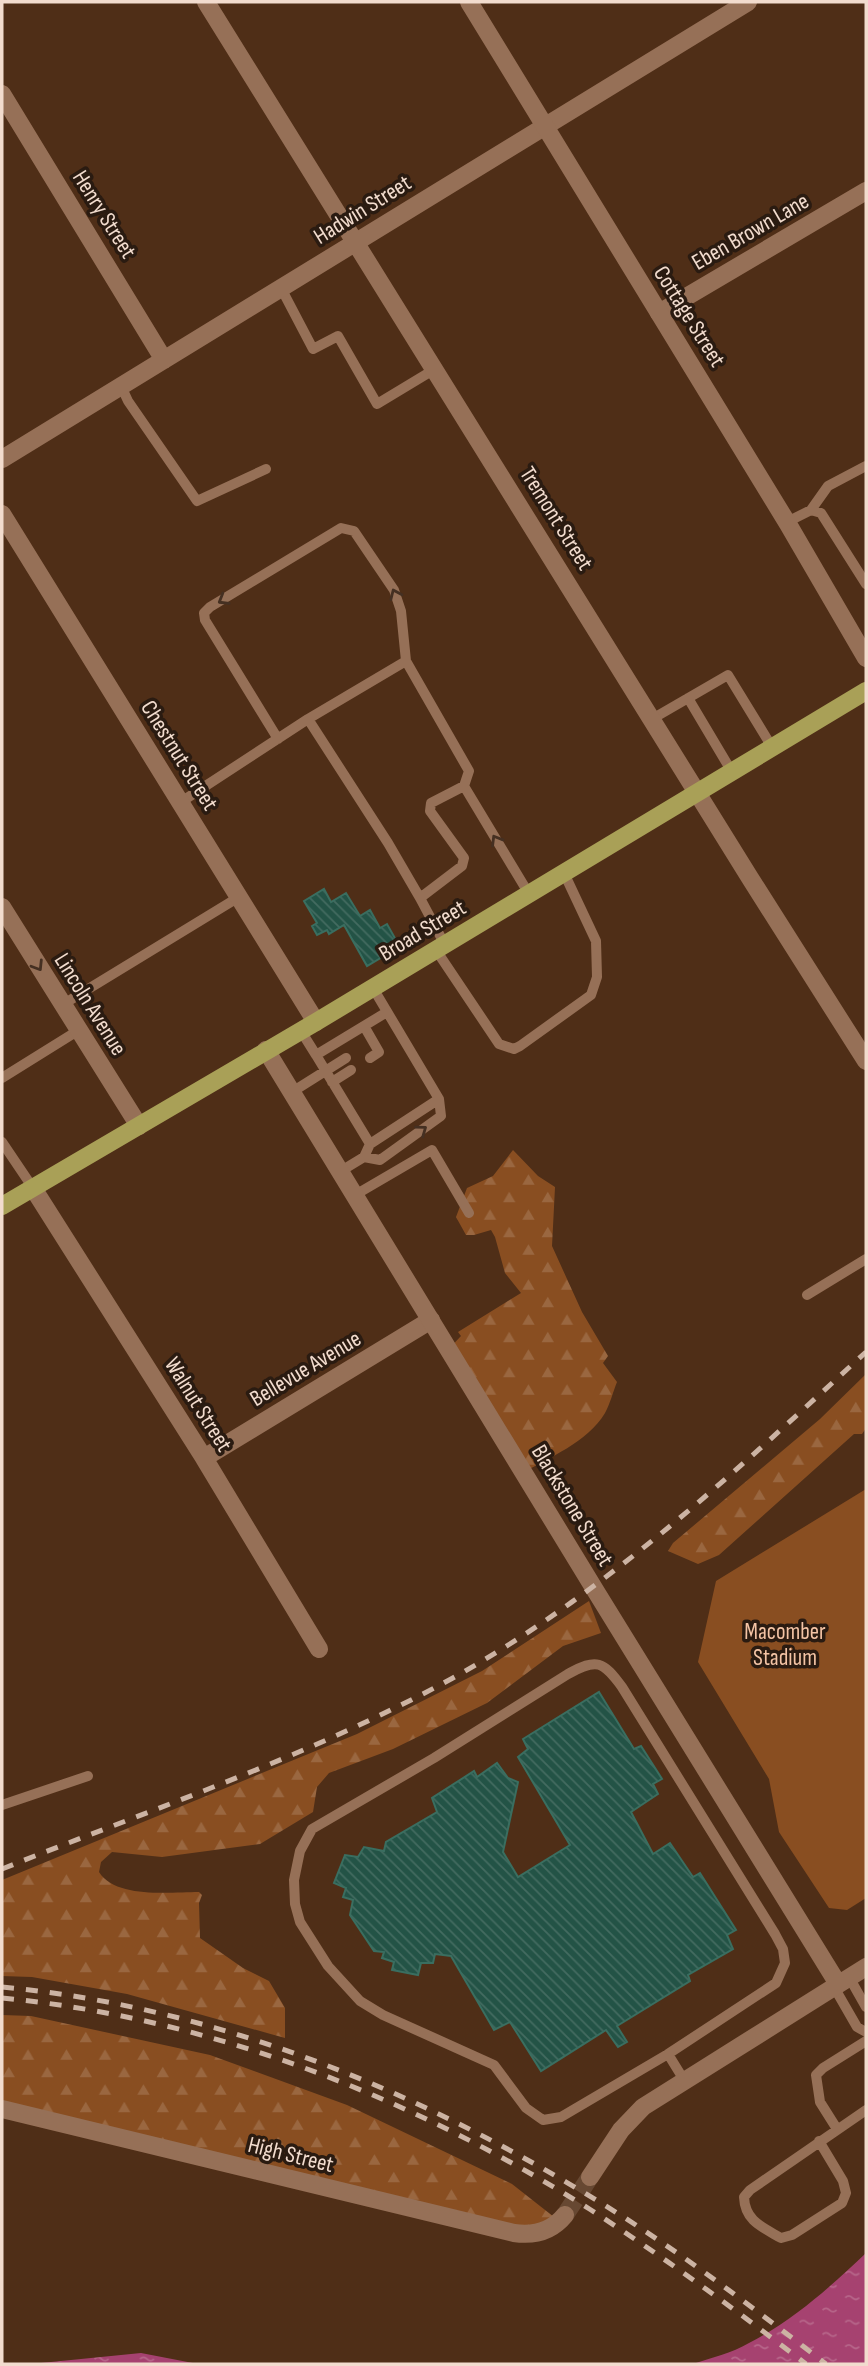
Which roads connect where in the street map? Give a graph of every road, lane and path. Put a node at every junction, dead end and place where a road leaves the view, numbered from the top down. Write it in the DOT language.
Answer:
graph roads {
  1 [pos="206,2"];
  2 [pos="469,2"];
  3 [pos="748,2"];
  4 [pos="2,94"];
  5 [pos="544,126"];
  6 [pos="866,191"];
  7 [pos="355,242"];
  8 [pos="281,288"];
  9 [pos="659,313"];
  10 [pos="164,360"];
  11 [pos="435,369"];
  12 [pos="121,386"];
  13 [pos="2,459"];
  14 [pos="866,466"];
  15 [pos="266,469"];
  16 [pos="811,510"];
  17 [pos="2,514"];
  18 [pos="787,522"];
  19 [pos="866,584"];
  20 [pos="866,659"];
  21 [pos="406,661"];
  22 [pos="866,691"];
  23 [pos="688,698"];
  24 [pos="307,719"];
  25 [pos="652,719"];
  26 [pos="278,739"];
  27 [pos="772,747"];
  28 [pos="732,772"];
  29 [pos="464,786"];
  30 [pos="698,792"];
  31 [pos="181,802"];
  32 [pos="564,873"];
  33 [pos="529,894"];
  34 [pos="240,897"];
  35 [pos="420,898"];
  36 [pos="2,907"];
  37 [pos="440,948"];
  38 [pos="373,988"];
  39 [pos="62,1005"];
  40 [pos="387,1012"];
  41 [pos="309,1026"];
  42 [pos="364,1026"];
  43 [pos="79,1030"];
  44 [pos="266,1050"];
  45 [pos="316,1055"];
  46 [pos="346,1058"];
  47 [pos="370,1058"];
  48 [pos="866,1061"];
  49 [pos="351,1070"];
  50 [pos="325,1071"];
  51 [pos="2,1078"];
  52 [pos="332,1082"];
  53 [pos="292,1092"];
  54 [pos="439,1099"];
  55 [pos="139,1126"];
  56 [pos="2,1142"];
  57 [pos="370,1144"];
  58 [pos="364,1157"];
  59 [pos="341,1171"];
  60 [pos="33,1188"];
  61 [pos="355,1195"];
  62 [pos="2,1206"];
  63 [pos="469,1213"];
  64 [pos="866,1259"];
  65 [pos="807,1295"];
  66 [pos="431,1320"];
  67 [pos="204,1458"];
  68 [pos="319,1649"];
  69 [pos="88,1776"];
  70 [pos="2,1805"];
  71 [pos="866,1967"];
  72 [pos="840,1983"];
  73 [pos="866,2007"];
  74 [pos="866,2032"];
  75 [pos="866,2041"];
  76 [pos="668,2054"];
  77 [pos="684,2080"];
  78 [pos="2,2109"];
  79 [pos="866,2110"];
  80 [pos="837,2129"];
  81 [pos="819,2141"];
  82 [pos="590,2177"];
  83 [pos="565,2215"];
  1 -- 7 [label="street, Tremont Street"];
  2 -- 5 [label="street, Cottage Street"];
  3 -- 5 [label="street, Hadwin Street"];
  4 -- 10 [label="street, Henry Street"];
  5 -- 7 [label="street, Hadwin Street"];
  5 -- 9 [label="street, Cottage Street"];
  6 -- 9 [label="street, Eben Brown Lane"];
  7 -- 8 [label="street, Hadwin Street"];
  7 -- 11 [label="street, Tremont Street"];
  8 -- 10 [label="street, Hadwin Street"];
  8 -- 11 [label="lane"];
  9 -- 18 [label="street, Cottage Street"];
  10 -- 12 [label="street, Hadwin Street"];
  11 -- 25 [label="street, Tremont Street"];
  12 -- 13 [label="street, Hadwin Street"];
  12 -- 15 [label="lane"];
  14 -- 16 [label="lane"];
  16 -- 18 [label="lane"];
  16 -- 19 [label="lane"];
  17 -- 31 [label="street, Chestnut Street"];
  18 -- 20 [label="street, Cottage Street"];
  21 -- 24 [label="lane"];
  21 -- 26 [label="lane, one-way"];
  21 -- 29 [label="lane"];
  22 -- 27 [label="main road, Broad Street"];
  23 -- 25 [label="lane"];
  23 -- 27 [label="lane"];
  23 -- 28 [label="lane"];
  24 -- 26 [label="lane"];
  24 -- 35 [label="lane"];
  25 -- 30 [label="street, Tremont Street"];
  26 -- 31 [label="lane"];
  27 -- 28 [label="main road, Broad Street"];
  28 -- 30 [label="main road, Broad Street"];
  33 -- 29 [label="lane, one-way"];
  29 -- 35 [label="lane"];
  30 -- 32 [label="main road, Broad Street"];
  30 -- 48 [label="street, Tremont Street"];
  31 -- 34 [label="street, Chestnut Street"];
  32 -- 33 [label="main road, Broad Street"];
  32 -- 37 [label="lane"];
  33 -- 37 [label="main road, Broad Street"];
  34 -- 39 [label="lane"];
  34 -- 41 [label="street, Chestnut Street"];
  35 -- 37 [label="lane"];
  36 -- 39 [label="street, Lincoln Avenue, one-way"];
  37 -- 38 [label="main road, Broad Street"];
  38 -- 40 [label="lane"];
  38 -- 41 [label="main road, Broad Street"];
  39 -- 43 [label="street, Lincoln Avenue"];
  40 -- 42 [label="lane"];
  40 -- 54 [label="lane"];
  41 -- 44 [label="main road, Broad Street"];
  41 -- 45 [label="lane"];
  42 -- 45 [label="lane"];
  42 -- 47 [label="lane"];
  43 -- 51 [label="lane"];
  43 -- 55 [label="street, Lincoln Avenue"];
  44 -- 53 [label="street, Blackstone Street"];
  44 -- 55 [label="main road, Broad Street"];
  45 -- 50 [label="lane"];
  46 -- 50 [label="lane"];
  49 -- 52 [label="lane"];
  50 -- 52 [label="lane"];
  50 -- 53 [label="lane"];
  52 -- 57 [label="lane"];
  53 -- 59 [label="street, Blackstone Street"];
  54 -- 57 [label="lane"];
  58 -- 54 [label="lane, one-way"];
  55 -- 60 [label="main road, Broad Street"];
  56 -- 60 [label="lane"];
  57 -- 58 [label="lane"];
  58 -- 59 [label="lane"];
  59 -- 61 [label="street, Blackstone Street"];
  60 -- 62 [label="main road, Broad Street"];
  60 -- 67 [label="street, Walnut Street"];
  61 -- 63 [label="lane"];
  61 -- 66 [label="street, Blackstone Street"];
  64 -- 65 [label="lane"];
  66 -- 67 [label="street, Bellevue Avenue"];
  66 -- 72 [label="street, Blackstone Street"];
  67 -- 68 [label="street, Walnut Street"];
  69 -- 70 [label="lane"];
  71 -- 72 [label="street"];
  72 -- 73 [label="lane"];
  72 -- 74 [label="lane"];
  72 -- 77 [label="street"];
  75 -- 80 [label="lane"];
  76 -- 76 [label="lane"];
  76 -- 77 [label="lane"];
  77 -- 82 [label="street"];
  78 -- 83 [label="street, High Street"];
  79 -- 80 [label="lane"];
  80 -- 81 [label="lane"];
  81 -- 81 [label="lane"];
}
